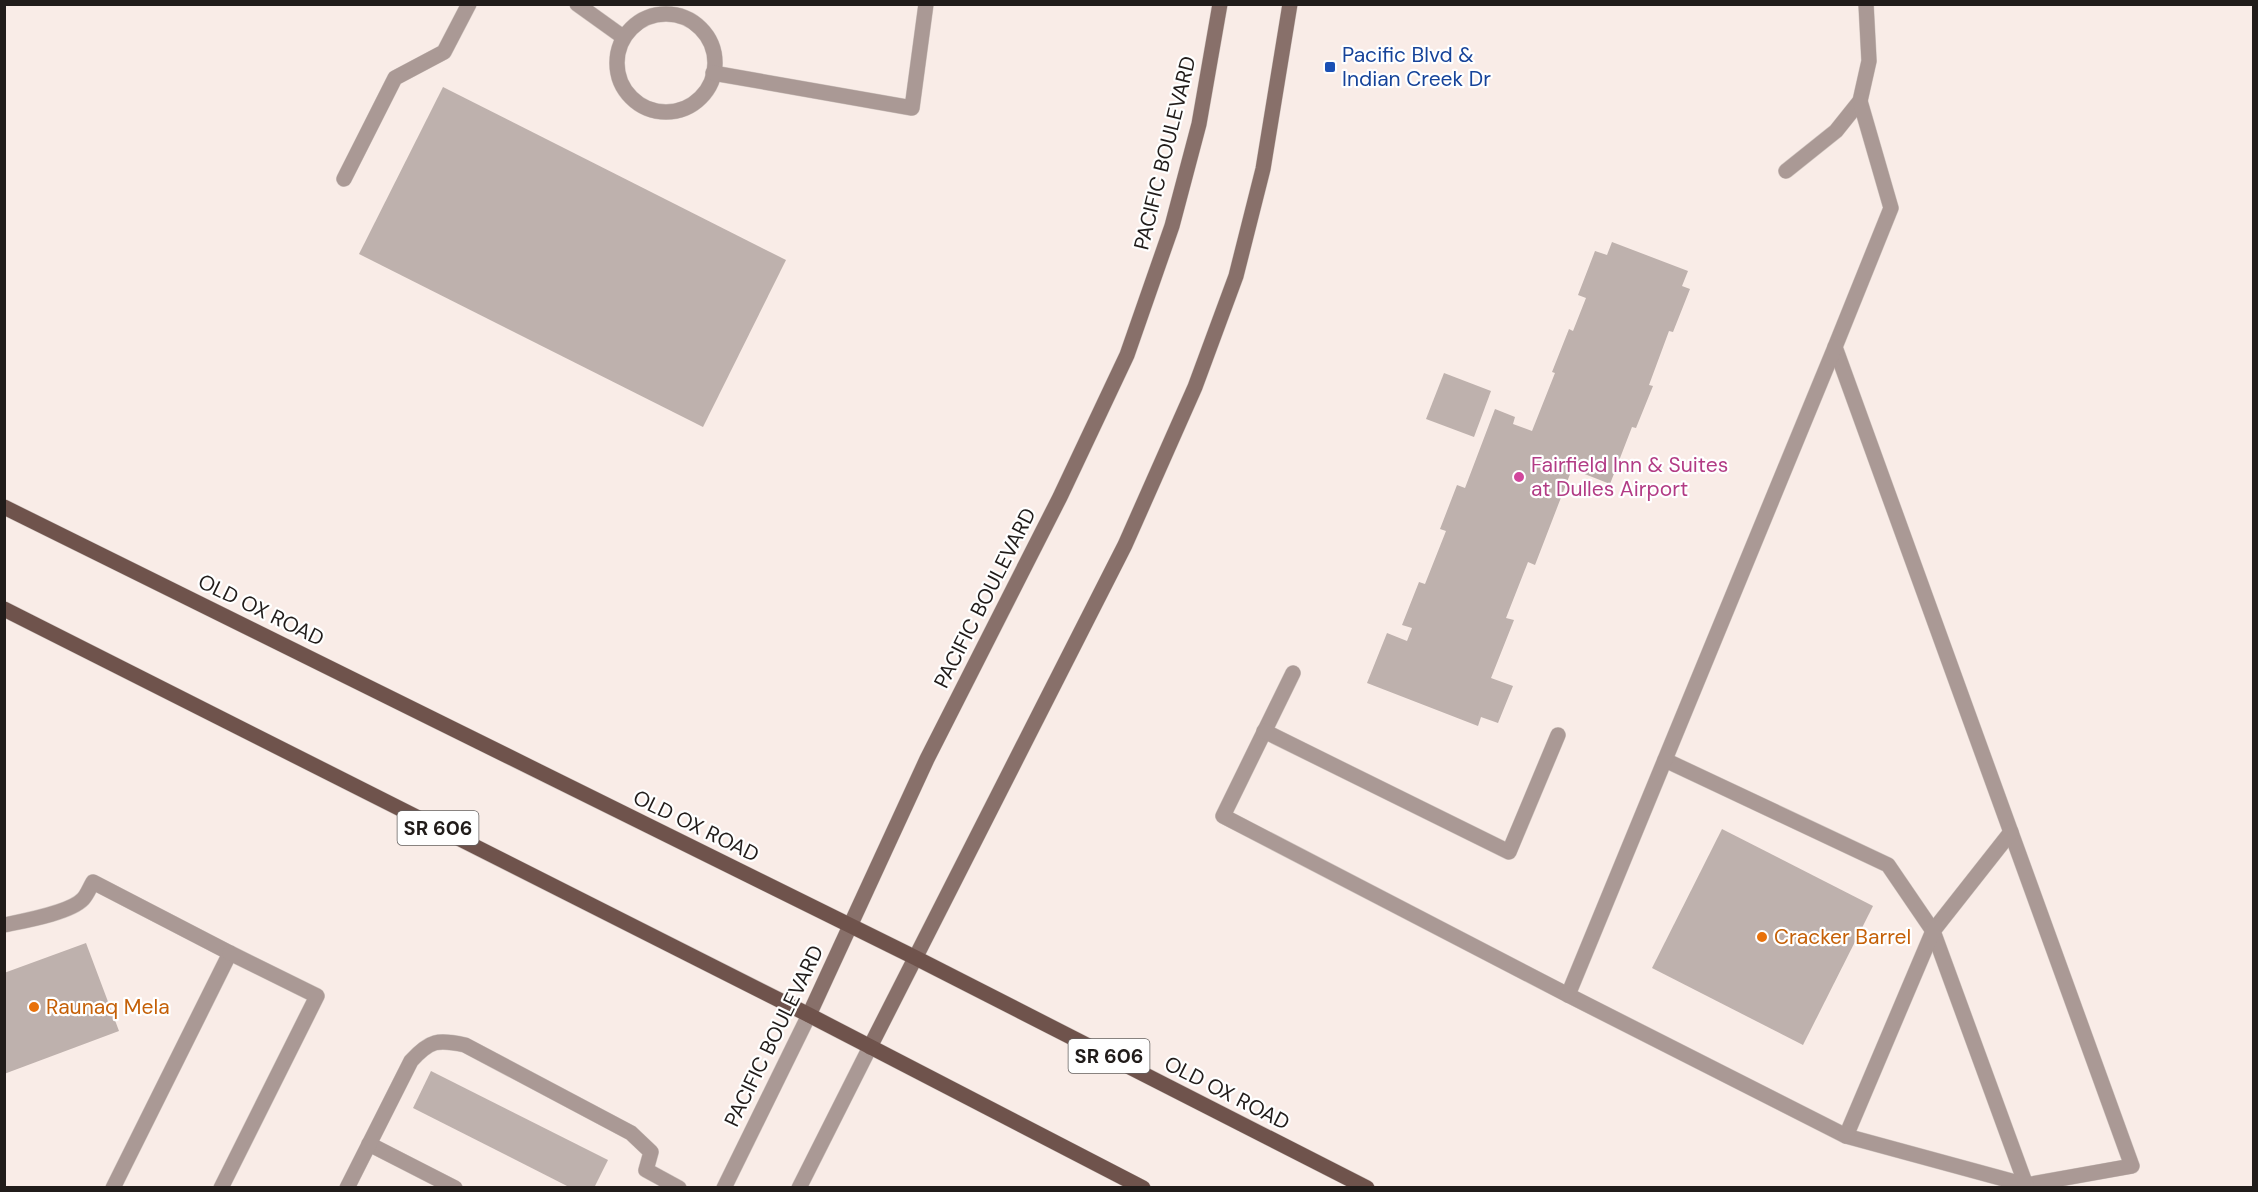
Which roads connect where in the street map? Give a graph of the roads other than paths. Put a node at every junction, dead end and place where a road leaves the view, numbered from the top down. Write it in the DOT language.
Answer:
graph roads {
  1 [pos="469,4"];
  2 [pos="578,4"];
  3 [pos="926,4"];
  4 [pos="1221,4"];
  5 [pos="1290,4"];
  6 [pos="1866,4"];
  7 [pos="623,37"];
  8 [pos="713,73"];
  9 [pos="1860,101"];
  10 [pos="1786,171"];
  11 [pos="344,179"];
  12 [pos="1835,347"];
  13 [pos="4,507"];
  14 [pos="4,609"];
  15 [pos="1293,673"];
  16 [pos="1264,731"];
  17 [pos="1558,735"];
  18 [pos="1665,760"];
  19 [pos="2011,832"];
  20 [pos="4,925"];
  21 [pos="850,926"];
  22 [pos="1934,932"];
  23 [pos="230,953"];
  24 [pos="916,958"];
  25 [pos="1568,995"];
  26 [pos="809,1015"];
  27 [pos="870,1047"];
  28 [pos="1846,1136"];
  29 [pos="369,1144"];
  30 [pos="2026,1185"];
  31 [pos="113,1188"];
  32 [pos="221,1188"];
  33 [pos="347,1188"];
  34 [pos="455,1188"];
  35 [pos="679,1188"];
  36 [pos="724,1188"];
  37 [pos="799,1188"];
  38 [pos="1143,1188"];
  39 [pos="1367,1188"];
  1 -- 11 [label="street"];
  2 -- 7 [label="street"];
  3 -- 8 [label="street"];
  4 -- 21 [label="main road, PACIFIC BOULEVARD"];
  5 -- 24 [label="main road"];
  6 -- 9 [label="street"];
  7 -- 8 [label="street"];
  7 -- 8 [label="street"];
  9 -- 10 [label="street"];
  9 -- 12 [label="street"];
  12 -- 18 [label="street"];
  12 -- 19 [label="street"];
  13 -- 21 [label="main road, OLD OX ROAD / SR 606"];
  14 -- 26 [label="main road, SR 606"];
  15 -- 16 [label="street"];
  16 -- 17 [label="street"];
  16 -- 25 [label="street"];
  18 -- 22 [label="street"];
  18 -- 25 [label="street"];
  19 -- 22 [label="street"];
  19 -- 30 [label="street"];
  20 -- 23 [label="street"];
  21 -- 24 [label="main road, OLD OX ROAD / SR 606"];
  21 -- 26 [label="main road, PACIFIC BOULEVARD"];
  22 -- 28 [label="street"];
  22 -- 30 [label="street"];
  23 -- 31 [label="street"];
  23 -- 32 [label="street"];
  24 -- 27 [label="main road"];
  24 -- 39 [label="main road, OLD OX ROAD / SR 606"];
  25 -- 28 [label="street"];
  26 -- 27 [label="main road, SR 606"];
  26 -- 36 [label="street, PACIFIC BOULEVARD"];
  27 -- 37 [label="street"];
  27 -- 38 [label="main road, SR 606"];
  28 -- 30 [label="street"];
  29 -- 33 [label="street"];
  29 -- 34 [label="street"];
  29 -- 35 [label="street"];
}
